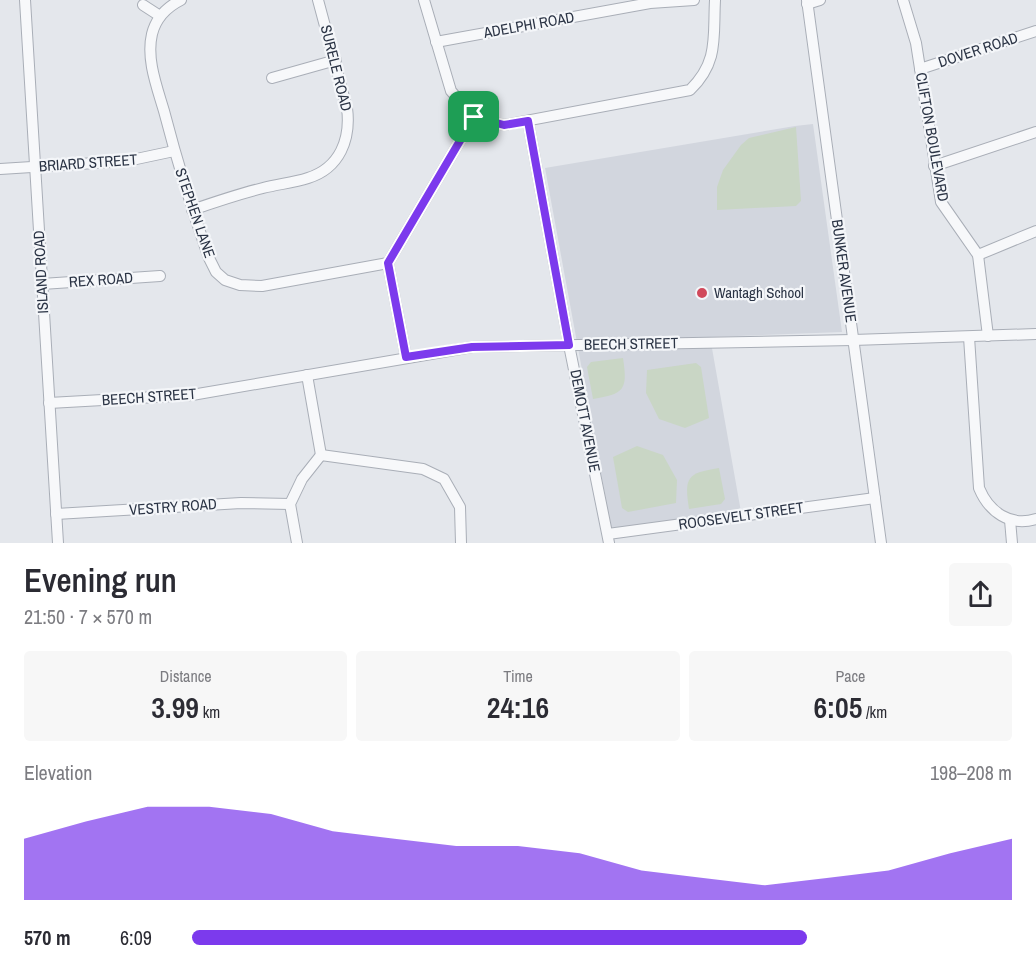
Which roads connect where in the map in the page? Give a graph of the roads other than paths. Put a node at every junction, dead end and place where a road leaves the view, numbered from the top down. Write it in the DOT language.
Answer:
graph roads {
  1 [pos="25,0"];
  2 [pos="181,0"];
  3 [pos="318,0"];
  4 [pos="424,0"];
  5 [pos="694,0"];
  6 [pos="715,0"];
  7 [pos="820,0"];
  8 [pos="903,0"];
  9 [pos="807,2"];
  10 [pos="143,5"];
  11 [pos="160,16"];
  12 [pos="1036,31"];
  13 [pos="436,42"];
  14 [pos="336,60"];
  15 [pos="920,69"];
  16 [pos="272,78"];
  17 [pos="474,117"];
  18 [pos="528,121"];
  19 [pos="1036,132"];
  20 [pos="174,151"];
  21 [pos="934,166"];
  22 [pos="35,167"];
  23 [pos="0,169"];
  24 [pos="192,210"];
  25 [pos="1036,231"];
  26 [pos="978,255"];
  27 [pos="388,263"];
  28 [pos="160,276"];
  29 [pos="42,284"];
  30 [pos="1036,334"];
  31 [pos="988,336"];
  32 [pos="969,337"];
  33 [pos="854,340"];
  34 [pos="569,345"];
  35 [pos="406,357"];
  36 [pos="307,375"];
  37 [pos="49,403"];
  38 [pos="321,455"];
  39 [pos="875,498"];
  40 [pos="290,504"];
  41 [pos="56,514"];
  42 [pos="1036,519"];
  43 [pos="1010,520"];
  44 [pos="608,539"];
  45 [pos="58,543"];
  46 [pos="297,543"];
  47 [pos="461,543"];
  48 [pos="881,543"];
  49 [pos="1012,543"];
  1 -- 22 [label="street, ISLAND ROAD"];
  2 -- 11 [label="street"];
  3 -- 14 [label="street, SURELE ROAD"];
  4 -- 13 [label="street"];
  5 -- 13 [label="street, ADELPHI ROAD"];
  6 -- 18 [label="street"];
  7 -- 9 [label="street"];
  8 -- 15 [label="street, CLIFTON BOULEVARD"];
  9 -- 33 [label="street, BUNKER AVENUE"];
  10 -- 11 [label="street"];
  11 -- 20 [label="street, STEPHEN LANE"];
  12 -- 15 [label="street, DOVER ROAD"];
  13 -- 17 [label="street"];
  14 -- 16 [label="street"];
  14 -- 24 [label="street, SURELE ROAD"];
  15 -- 21 [label="street, CLIFTON BOULEVARD"];
  17 -- 18 [label="street"];
  17 -- 27 [label="street"];
  18 -- 34 [label="street, DEMOTT AVENUE"];
  19 -- 21 [label="street"];
  20 -- 22 [label="street, BRIARD STREET"];
  20 -- 24 [label="street, STEPHEN LANE"];
  21 -- 26 [label="street, CLIFTON BOULEVARD"];
  22 -- 23 [label="street, BRIARD STREET"];
  22 -- 29 [label="street, ISLAND ROAD"];
  24 -- 27 [label="street, STEPHEN LANE"];
  25 -- 26 [label="street"];
  26 -- 31 [label="street, CLIFTON BOULEVARD"];
  27 -- 35 [label="street"];
  28 -- 29 [label="street, REX ROAD"];
  29 -- 37 [label="street, ISLAND ROAD"];
  30 -- 31 [label="street, BEECH STREET"];
  31 -- 32 [label="street, BEECH STREET"];
  32 -- 33 [label="street, BEECH STREET"];
  32 -- 43 [label="street"];
  33 -- 34 [label="street, BEECH STREET"];
  33 -- 39 [label="street, BUNKER AVENUE"];
  34 -- 35 [label="street, BEECH STREET"];
  34 -- 44 [label="street, DEMOTT AVENUE"];
  35 -- 36 [label="street, BEECH STREET"];
  36 -- 37 [label="street, BEECH STREET"];
  36 -- 38 [label="street"];
  37 -- 41 [label="street, ISLAND ROAD"];
  38 -- 40 [label="street"];
  38 -- 47 [label="street"];
  39 -- 44 [label="street, ROOSEVELT STREET"];
  39 -- 48 [label="street, BUNKER AVENUE"];
  40 -- 41 [label="street, VESTRY ROAD"];
  40 -- 46 [label="street"];
  41 -- 45 [label="street, ISLAND ROAD"];
  42 -- 43 [label="street"];
  43 -- 49 [label="street"];
}
